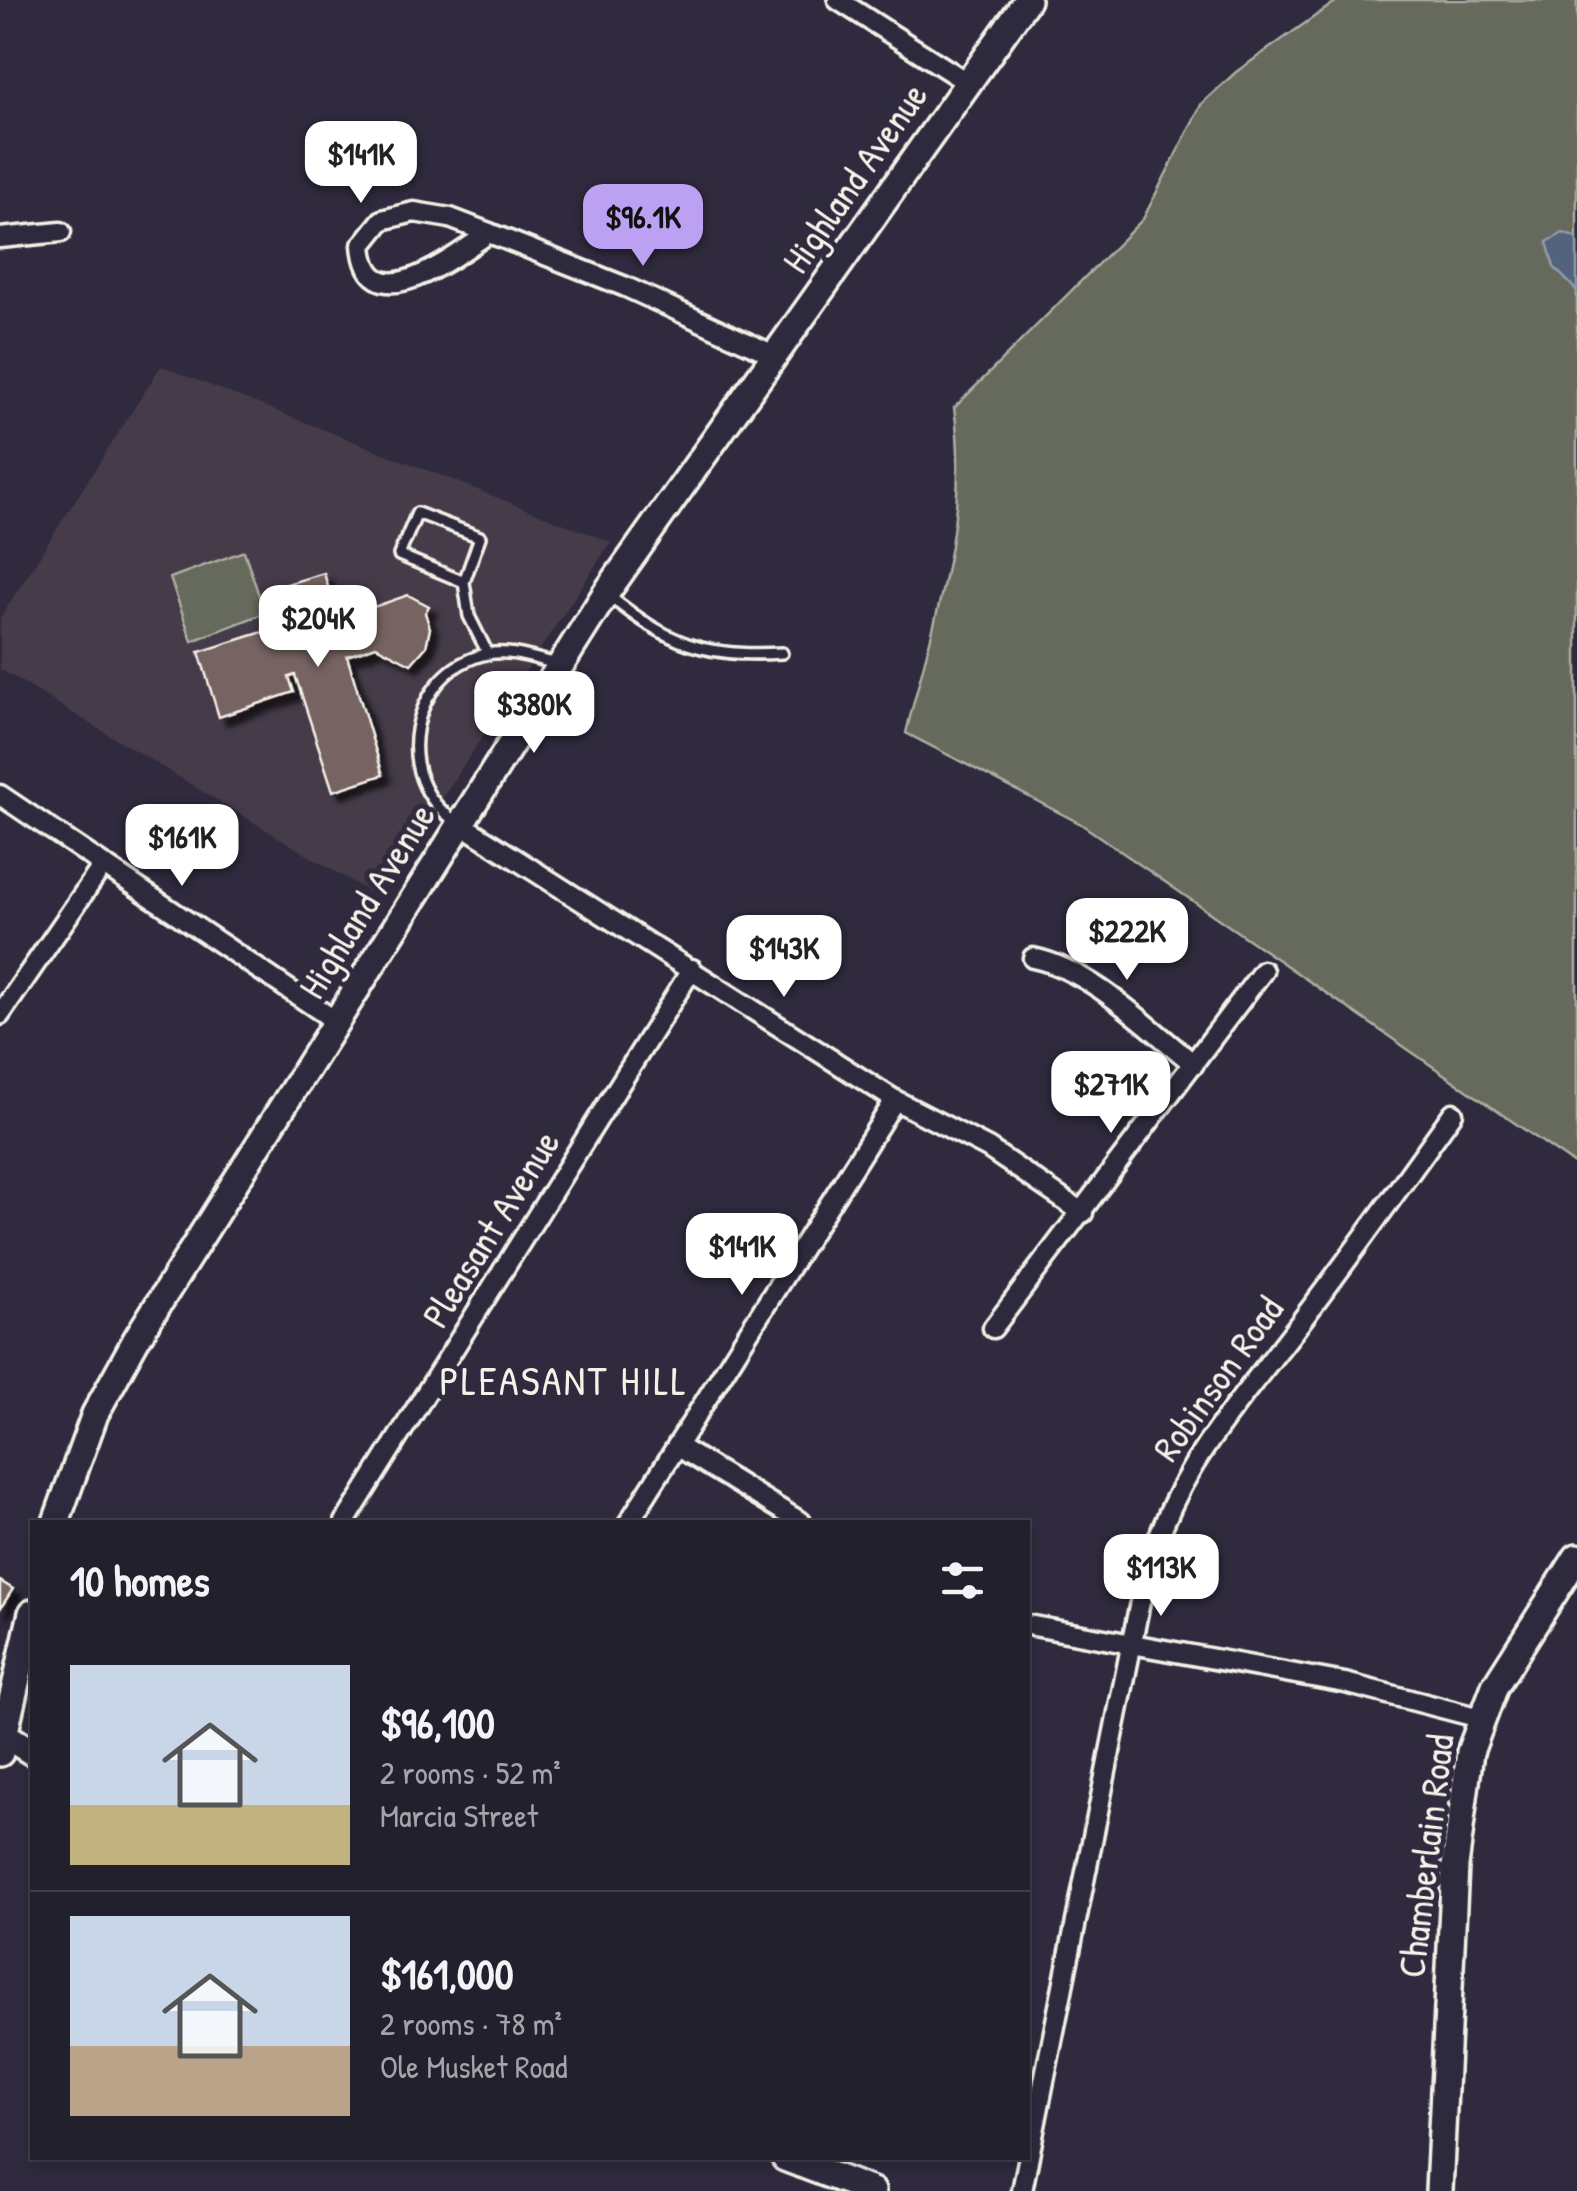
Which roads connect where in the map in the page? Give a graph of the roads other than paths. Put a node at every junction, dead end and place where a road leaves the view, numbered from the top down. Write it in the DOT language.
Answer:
graph roads {
  1 [pos="838,0"];
  2 [pos="1027,0"];
  3 [pos="968,84"];
  4 [pos="61,232"];
  5 [pos="490,233"];
  6 [pos="0,238"];
  7 [pos="774,355"];
  8 [pos="464,582"];
  9 [pos="606,593"];
  10 [pos="782,653"];
  11 [pos="488,654"];
  12 [pos="559,665"];
  13 [pos="0,795"];
  14 [pos="459,823"];
  15 [pos="104,865"];
  16 [pos="1033,958"];
  17 [pos="692,969"];
  18 [pos="1263,971"];
  19 [pos="0,1016"];
  20 [pos="337,1022"];
  21 [pos="1194,1064"];
  22 [pos="895,1100"];
  23 [pos="1454,1113"];
  24 [pos="1082,1213"];
  25 [pos="993,1328"];
  26 [pos="677,1446"];
  27 [pos="57,1520"];
  28 [pos="347,1520"];
  29 [pos="631,1520"];
  30 [pos="798,1520"];
  31 [pos="1577,1557"];
  32 [pos="30,1622"];
  33 [pos="1030,1624"];
  34 [pos="1132,1645"];
  35 [pos="1480,1718"];
  36 [pos="1,1740"];
  37 [pos="30,1751"];
  38 [pos="1030,2151"];
  39 [pos="790,2160"];
  40 [pos="1028,2160"];
  41 [pos="872,2191"];
  42 [pos="1022,2191"];
  43 [pos="1439,2191"];
  1 -- 3 [label="street"];
  2 -- 3 [label="street, Highland Avenue"];
  3 -- 7 [label="street, Highland Avenue"];
  4 -- 6 [label="street"];
  5 -- 5 [label="street"];
  5 -- 7 [label="street"];
  7 -- 9 [label="street, Highland Avenue"];
  8 -- 8 [label="lane"];
  8 -- 11 [label="lane"];
  9 -- 10 [label="lane"];
  9 -- 12 [label="street, Highland Avenue"];
  11 -- 12 [label="lane"];
  11 -- 14 [label="lane"];
  12 -- 14 [label="street, Highland Avenue"];
  13 -- 15 [label="street"];
  14 -- 17 [label="street"];
  14 -- 20 [label="street, Highland Avenue"];
  15 -- 19 [label="street"];
  15 -- 20 [label="street"];
  16 -- 21 [label="street"];
  17 -- 22 [label="street"];
  17 -- 28 [label="street, Pleasant Avenue"];
  18 -- 21 [label="street"];
  20 -- 27 [label="street, Highland Avenue"];
  21 -- 24 [label="street"];
  22 -- 24 [label="street"];
  22 -- 26 [label="street"];
  23 -- 34 [label="street, Robinson Road"];
  24 -- 25 [label="street"];
  26 -- 29 [label="street"];
  26 -- 30 [label="street"];
  31 -- 35 [label="street, Chamberlain Road"];
  32 -- 36 [label="street"];
  33 -- 34 [label="street"];
  34 -- 35 [label="street"];
  34 -- 38 [label="street, Robinson Road"];
  35 -- 43 [label="street, Chamberlain Road"];
  36 -- 37 [label="street"];
  39 -- 41 [label="street"];
  40 -- 42 [label="street, Robinson Road"];
}
